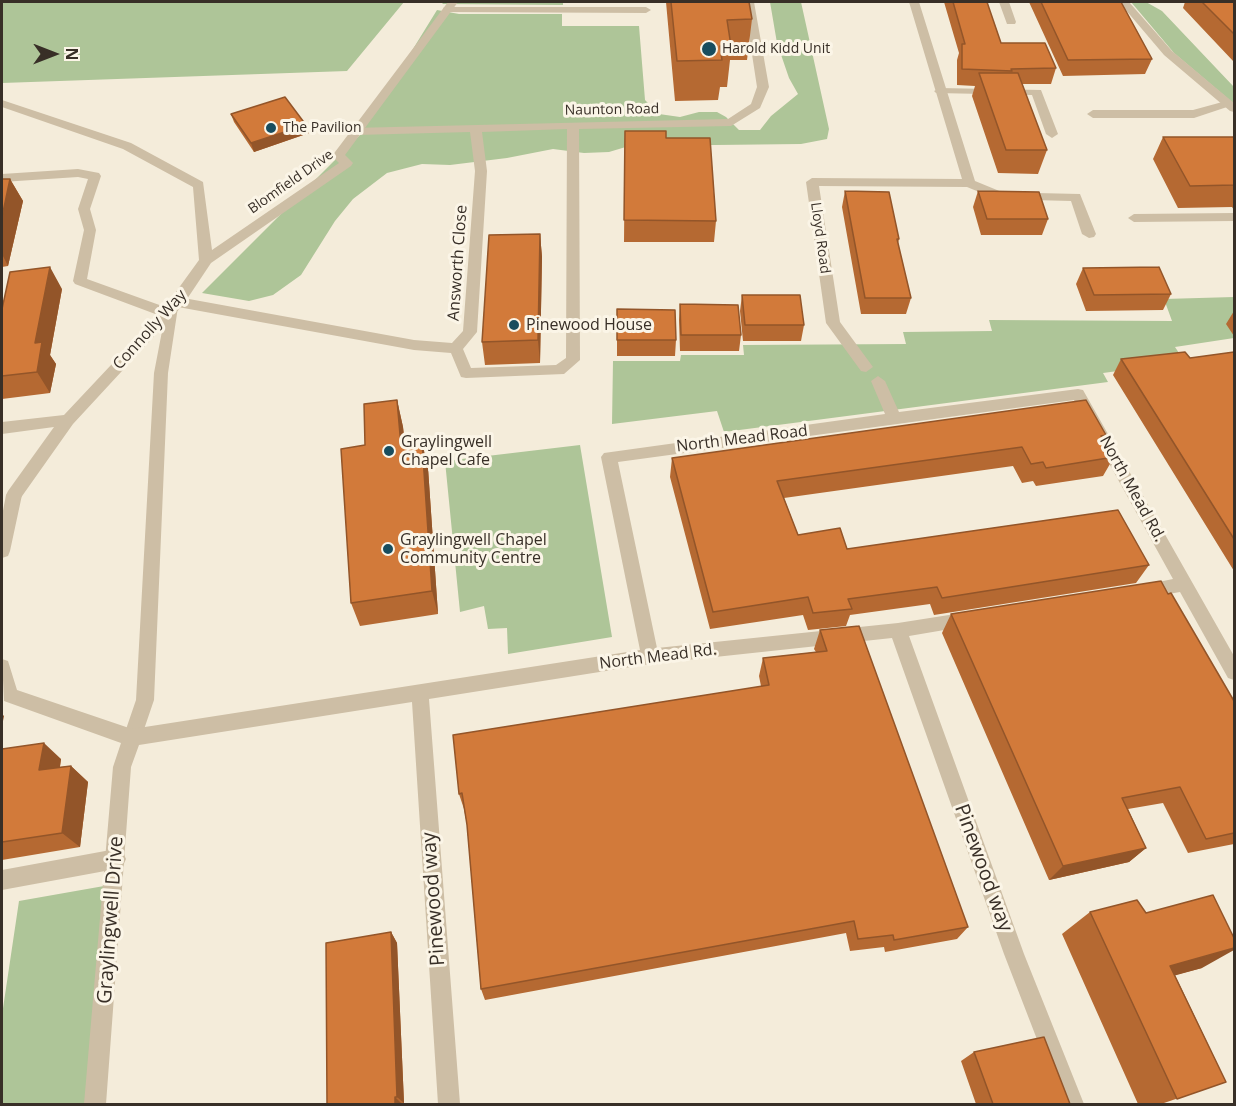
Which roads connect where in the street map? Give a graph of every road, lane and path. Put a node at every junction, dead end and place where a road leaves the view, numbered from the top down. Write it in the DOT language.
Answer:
graph roads {
  1 [pos="749,2"];
  2 [pos="914,2"];
  3 [pos="1004,2"];
  4 [pos="1124,2"];
  5 [pos="450,5"];
  6 [pos="646,10"];
  7 [pos="1011,22"];
  8 [pos="940,91"];
  9 [pos="2,103"];
  10 [pos="1232,107"];
  11 [pos="1093,114"];
  12 [pos="573,125"];
  13 [pos="475,128"];
  14 [pos="356,131"];
  15 [pos="1053,134"];
  16 [pos="2,178"];
  17 [pos="969,183"];
  18 [pos="1234,217"];
  19 [pos="1134,218"];
  20 [pos="1089,234"];
  21 [pos="206,260"];
  22 [pos="172,308"];
  23 [pos="456,348"];
  24 [pos="867,367"];
  25 [pos="878,381"];
  26 [pos="1078,394"];
  27 [pos="894,419"];
  28 [pos="68,420"];
  29 [pos="2,428"];
  30 [pos="2,551"];
  31 [pos="1185,584"];
  32 [pos="1128,593"];
  33 [pos="990,616"];
  34 [pos="898,630"];
  35 [pos="650,656"];
  36 [pos="2,667"];
  37 [pos="1234,672"];
  38 [pos="420,693"];
  39 [pos="6,695"];
  40 [pos="132,738"];
  41 [pos="116,859"];
  42 [pos="2,880"];
  43 [pos="95,1104"];
  44 [pos="449,1104"];
  45 [pos="1073,1104"];
  1 -- 12 [label="street, Naunton Road"];
  2 -- 8 [label="street"];
  3 -- 7 [label="street"];
  4 -- 10 [label="street"];
  5 -- 6 [label="street"];
  5 -- 14 [label="street, Blomfield Drive"];
  8 -- 15 [label="street"];
  8 -- 17 [label="street"];
  9 -- 21 [label="street"];
  10 -- 11 [label="street"];
  12 -- 13 [label="street, Naunton Road"];
  12 -- 23 [label="street"];
  13 -- 14 [label="street, Naunton Road"];
  13 -- 23 [label="street, Answorth Close"];
  14 -- 21 [label="street, Blomfield Drive"];
  16 -- 22 [label="street"];
  17 -- 20 [label="street, Lloyd Road"];
  17 -- 24 [label="street, Lloyd Road"];
  18 -- 19 [label="street"];
  21 -- 22 [label="street, Connolly Way"];
  22 -- 23 [label="street"];
  22 -- 28 [label="street, Connolly Way"];
  22 -- 40 [label="street, Graylingwell Drive"];
  25 -- 27 [label="street"];
  26 -- 27 [label="street, North Mead Road"];
  26 -- 31 [label="street, North Mead Rd."];
  27 -- 35 [label="street, North Mead Road"];
  28 -- 29 [label="street"];
  28 -- 30 [label="street, Connolly Way"];
  31 -- 32 [label="street"];
  31 -- 37 [label="street, North Mead Rd."];
  33 -- 34 [label="street, North Mead Rd."];
  34 -- 35 [label="street, North Mead Rd."];
  34 -- 45 [label="street, Pinewood way"];
  35 -- 38 [label="street, North Mead Rd."];
  36 -- 39 [label="street"];
  38 -- 40 [label="street, North Mead Rd."];
  38 -- 44 [label="street, Pinewood way"];
  39 -- 40 [label="street"];
  40 -- 41 [label="street, Graylingwell Drive"];
  41 -- 42 [label="street"];
  41 -- 43 [label="street, Graylingwell Drive"];
}
